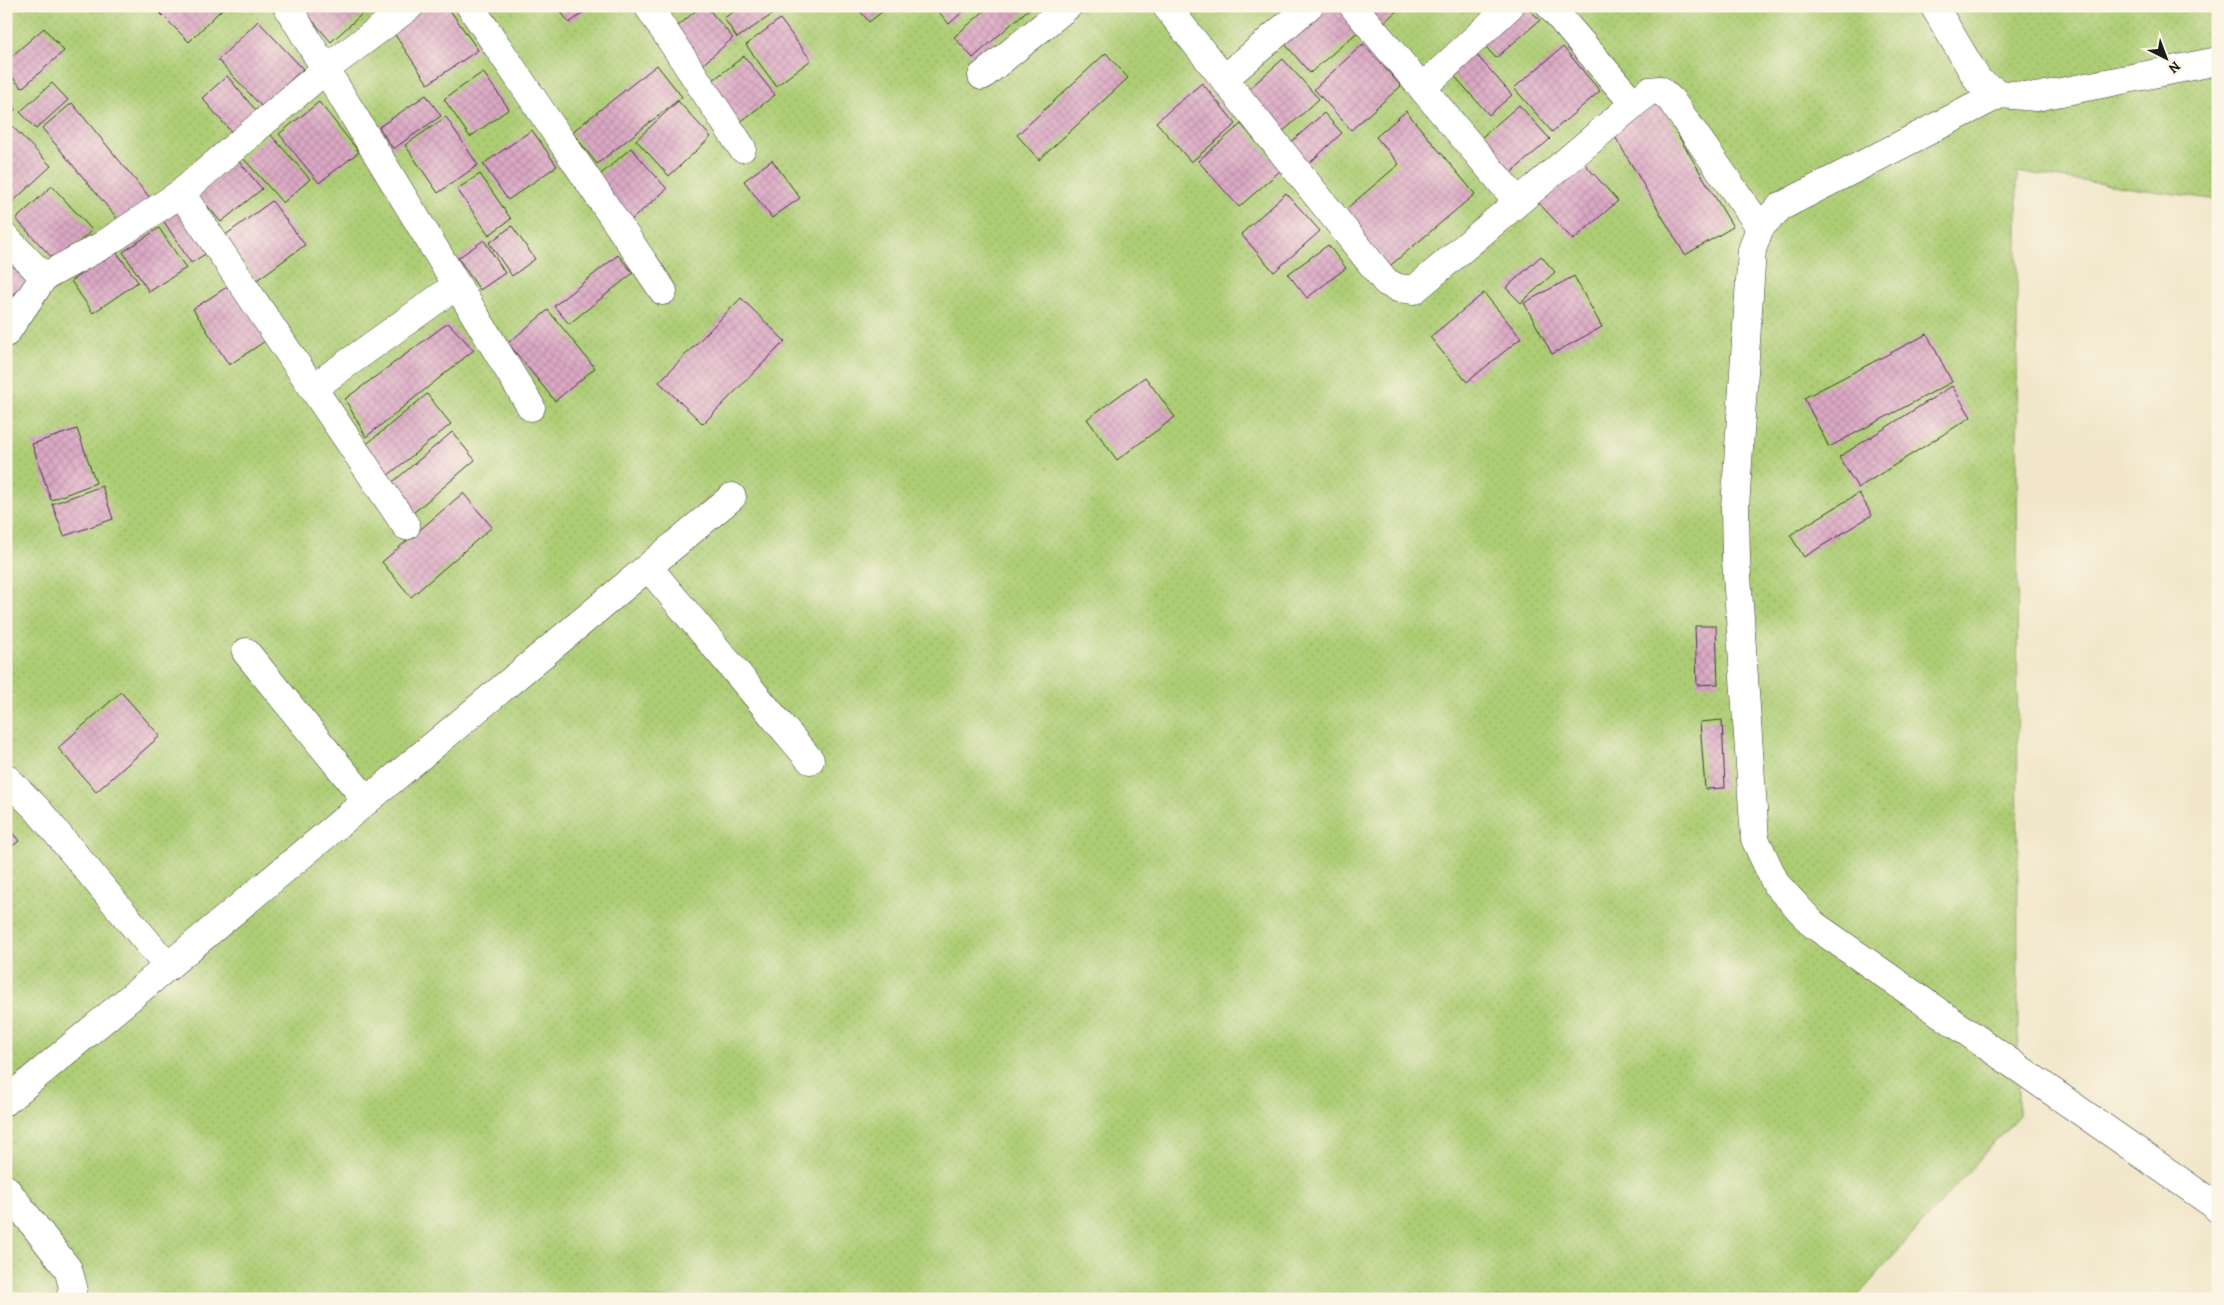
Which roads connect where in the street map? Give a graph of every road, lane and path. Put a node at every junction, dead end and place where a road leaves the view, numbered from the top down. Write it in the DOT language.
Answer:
graph roads {
  1 [pos="287,6"];
  2 [pos="410,6"];
  3 [pos="470,6"];
  4 [pos="648,6"];
  5 [pos="1068,6"];
  6 [pos="1166,6"];
  7 [pos="1309,6"];
  8 [pos="1353,6"];
  9 [pos="1510,6"];
  10 [pos="1550,6"];
  11 [pos="1934,6"];
  12 [pos="2218,61"];
  13 [pos="326,69"];
  14 [pos="982,76"];
  15 [pos="1224,79"];
  16 [pos="1422,88"];
  17 [pos="2000,94"];
  18 [pos="1634,104"];
  19 [pos="742,148"];
  20 [pos="181,193"];
  21 [pos="1518,202"];
  22 [pos="1760,227"];
  23 [pos="6,238"];
  24 [pos="44,277"];
  25 [pos="457,285"];
  26 [pos="663,291"];
  27 [pos="6,333"];
  28 [pos="313,388"];
  29 [pos="531,407"];
  30 [pos="732,497"];
  31 [pos="406,526"];
  32 [pos="648,567"];
  33 [pos="246,652"];
  34 [pos="810,760"];
  35 [pos="6,778"];
  36 [pos="367,801"];
  37 [pos="168,967"];
  38 [pos="6,1101"];
  39 [pos="6,1189"];
  40 [pos="2218,1209"];
  41 [pos="70,1299"];
  1 -- 13 [label="street"];
  2 -- 13 [label="street"];
  3 -- 26 [label="street"];
  4 -- 19 [label="street"];
  5 -- 14 [label="street"];
  6 -- 15 [label="street"];
  7 -- 15 [label="street"];
  8 -- 16 [label="street"];
  9 -- 16 [label="street"];
  10 -- 18 [label="street"];
  11 -- 17 [label="street"];
  12 -- 17 [label="street"];
  13 -- 20 [label="street"];
  13 -- 25 [label="street"];
  15 -- 21 [label="street"];
  16 -- 21 [label="street"];
  17 -- 22 [label="street"];
  18 -- 21 [label="street"];
  18 -- 22 [label="street"];
  20 -- 24 [label="street"];
  20 -- 28 [label="street"];
  22 -- 40 [label="street"];
  23 -- 24 [label="street"];
  24 -- 27 [label="street"];
  25 -- 28 [label="street"];
  25 -- 29 [label="street"];
  28 -- 31 [label="street"];
  30 -- 32 [label="street"];
  32 -- 34 [label="street"];
  32 -- 36 [label="street"];
  33 -- 36 [label="street"];
  35 -- 37 [label="street"];
  36 -- 37 [label="street"];
  37 -- 38 [label="street"];
  39 -- 41 [label="street"];
}
